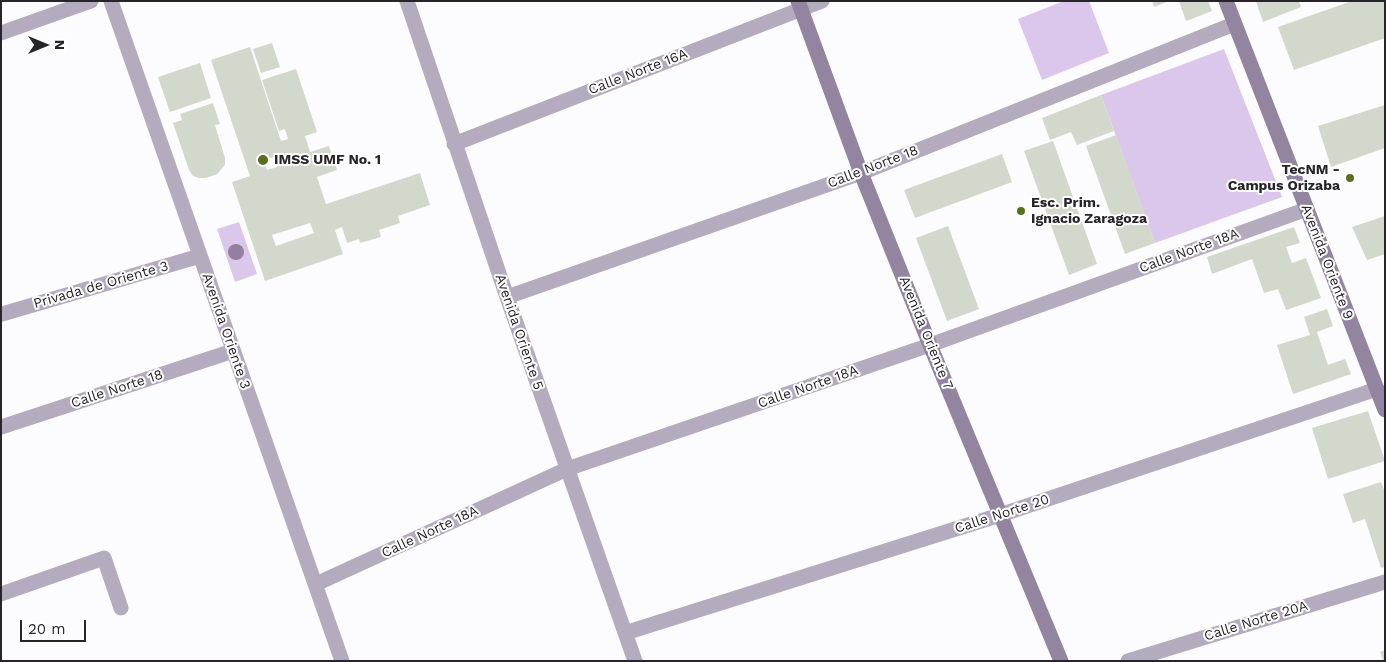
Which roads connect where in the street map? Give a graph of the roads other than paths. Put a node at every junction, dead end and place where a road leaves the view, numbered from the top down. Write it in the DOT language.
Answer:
graph roads {
  1 [pos="91,1"];
  2 [pos="111,1"];
  3 [pos="407,1"];
  4 [pos="822,1"];
  5 [pos="1226,1"];
  6 [pos="800,5"];
  7 [pos="1234,24"];
  8 [pos="1,32"];
  9 [pos="454,144"];
  10 [pos="861,173"];
  11 [pos="1307,209"];
  12 [pos="200,256"];
  13 [pos="507,297"];
  14 [pos="2,314"];
  15 [pos="930,346"];
  16 [pos="233,351"];
  17 [pos="1377,389"];
  18 [pos="1385,410"];
  19 [pos="1,427"];
  20 [pos="567,469"];
  21 [pos="1000,515"];
  22 [pos="1385,582"];
  23 [pos="316,584"];
  24 [pos="1,594"];
  25 [pos="121,608"];
  26 [pos="625,633"];
  27 [pos="342,661"];
  28 [pos="636,661"];
  29 [pos="1061,661"];
  30 [pos="1128,661"];
  1 -- 8 [label="street"];
  2 -- 12 [label="street, Avenida Oriente 3"];
  3 -- 9 [label="street, Avenida Oriente 5"];
  4 -- 6 [label="street, Calle Norte 16A"];
  5 -- 7 [label="street, Avenida Oriente 9"];
  6 -- 9 [label="street, Calle Norte 16A"];
  6 -- 10 [label="street, Avenida Oriente 7"];
  7 -- 10 [label="street, Calle Norte 18"];
  7 -- 11 [label="street, Avenida Oriente 9"];
  9 -- 13 [label="street, Avenida Oriente 5"];
  10 -- 13 [label="street, Calle Norte 18"];
  10 -- 15 [label="street, Avenida Oriente 7"];
  11 -- 15 [label="street, Calle Norte 18A"];
  11 -- 17 [label="street, Avenida Oriente 9"];
  12 -- 14 [label="street, Privada de Oriente 3"];
  12 -- 16 [label="street, Avenida Oriente 3"];
  13 -- 20 [label="street, Avenida Oriente 5"];
  15 -- 20 [label="street, Calle Norte 18A"];
  15 -- 21 [label="street, Avenida Oriente 7"];
  16 -- 19 [label="street, Calle Norte 18"];
  16 -- 23 [label="street, Avenida Oriente 3"];
  17 -- 18 [label="street, Avenida Oriente 9"];
  17 -- 21 [label="street, Calle Norte 20"];
  20 -- 23 [label="street, Calle Norte 18A"];
  20 -- 26 [label="street, Avenida Oriente 5"];
  21 -- 26 [label="street, Calle Norte 20"];
  21 -- 29 [label="street, Avenida Oriente 7"];
  22 -- 30 [label="street, Calle Norte 20A"];
  23 -- 27 [label="street, Avenida Oriente 3"];
  24 -- 25 [label="street"];
  26 -- 28 [label="street, Avenida Oriente 5"];
}
